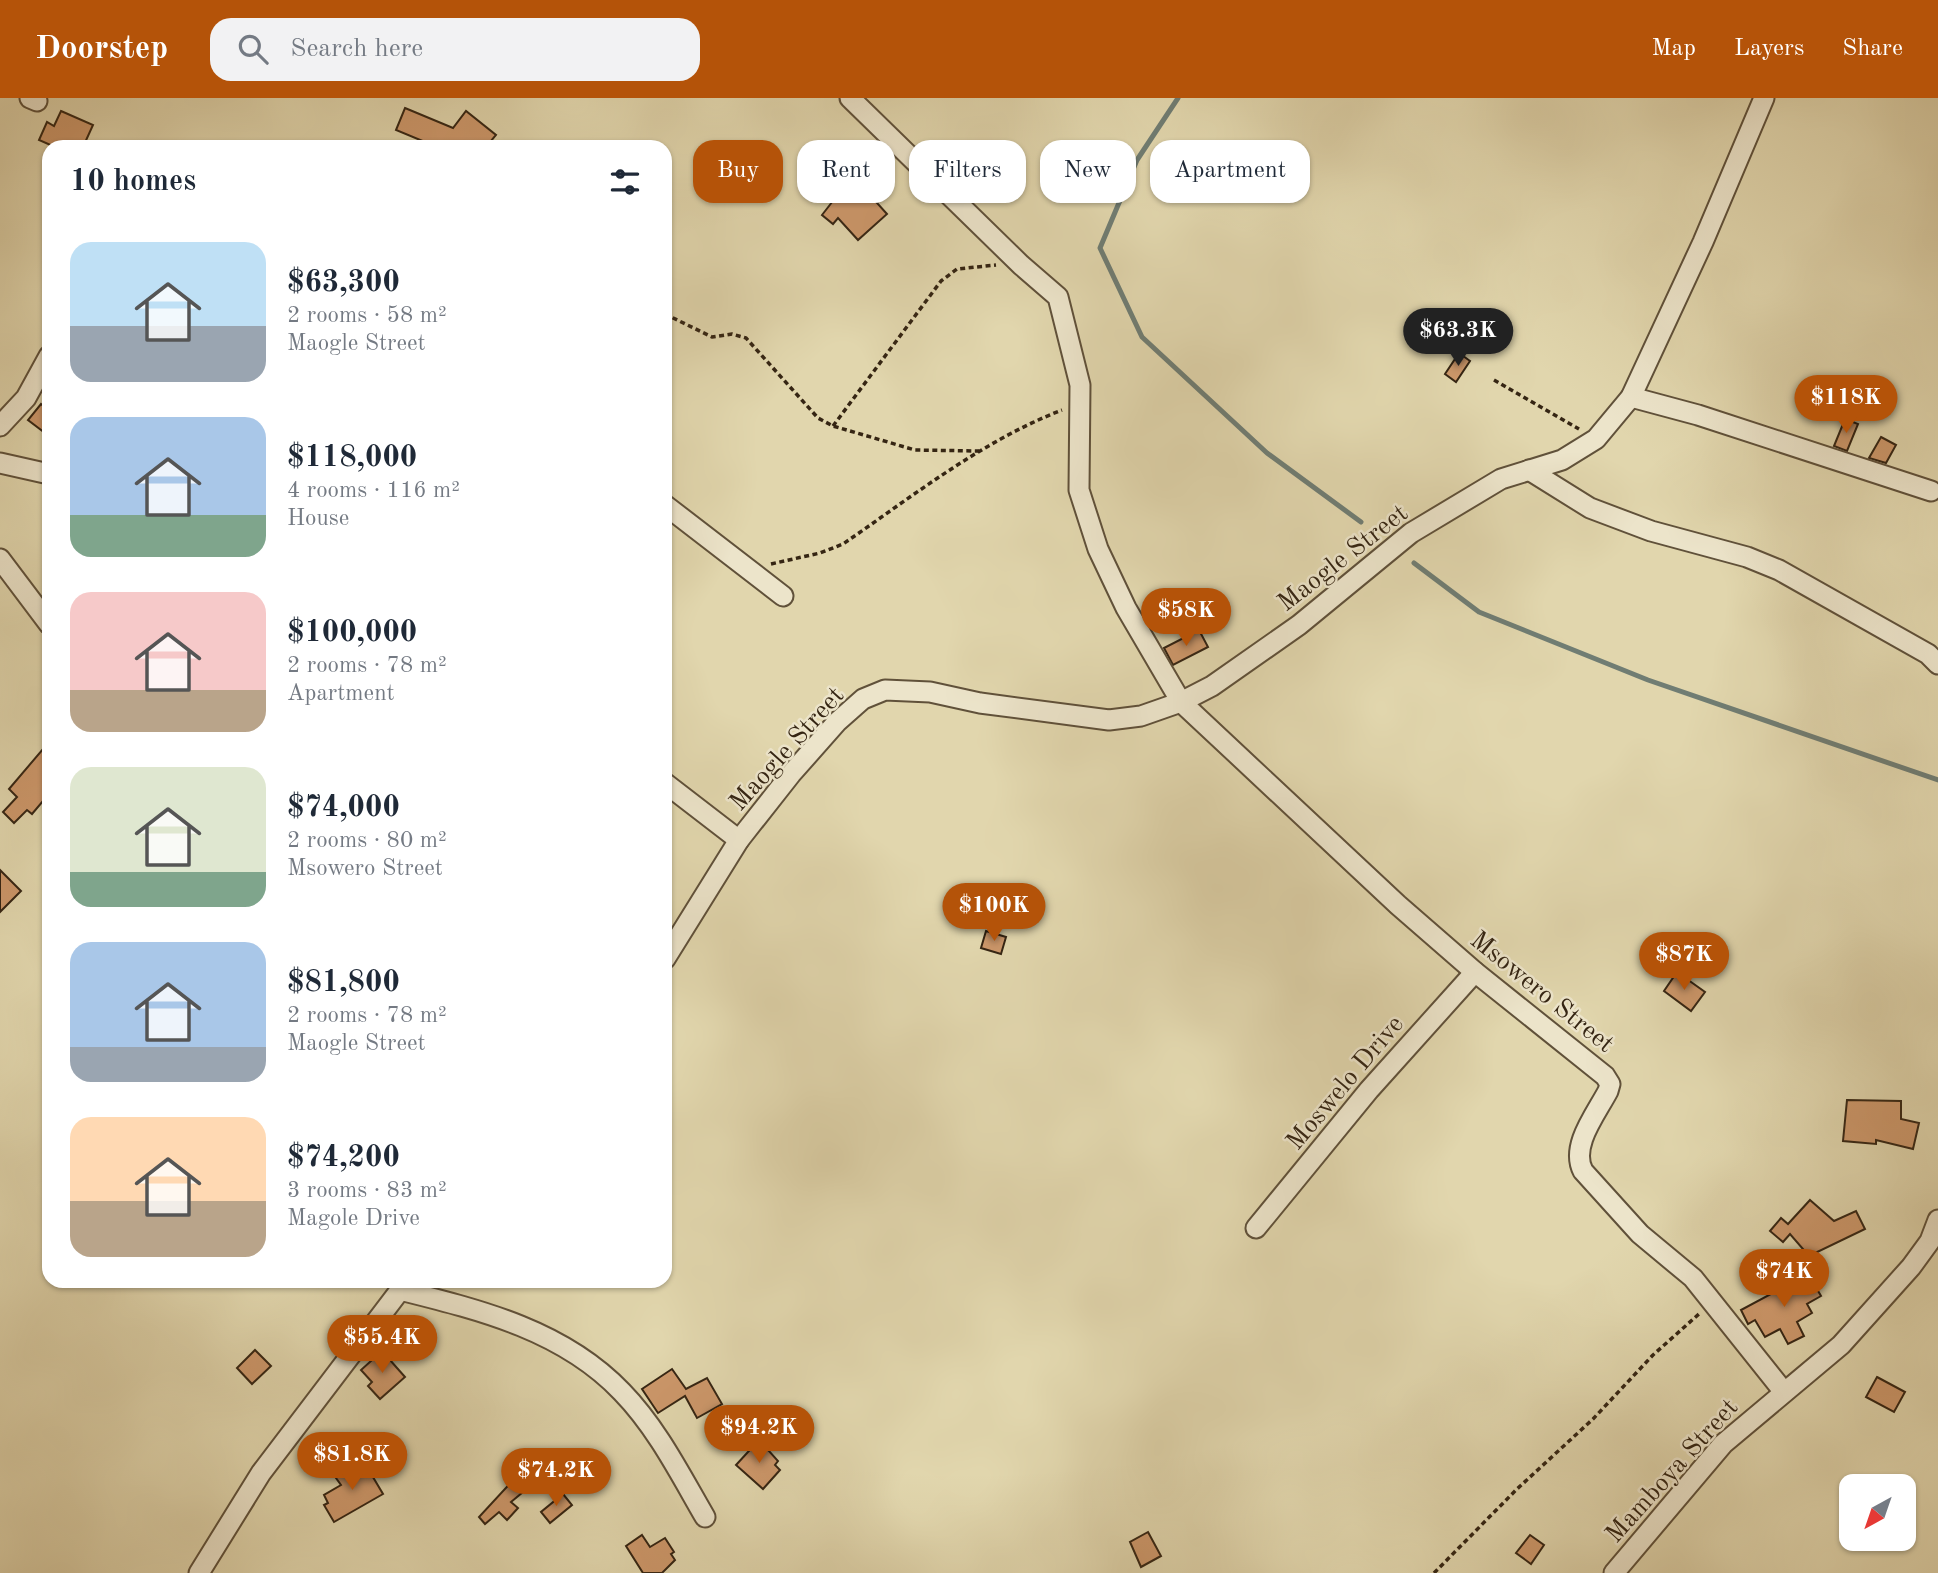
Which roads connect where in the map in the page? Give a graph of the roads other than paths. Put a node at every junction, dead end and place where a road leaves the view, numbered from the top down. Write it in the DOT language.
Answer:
graph roads {
  1 [pos="850,98"];
  2 [pos="1764,98"];
  3 [pos="42,369"];
  4 [pos="1631,397"];
  5 [pos="0,426"];
  6 [pos="0,463"];
  7 [pos="1529,470"];
  8 [pos="42,472"];
  9 [pos="1931,491"];
  10 [pos="672,510"];
  11 [pos="0,559"];
  12 [pos="783,596"];
  13 [pos="42,615"];
  14 [pos="1938,664"];
  15 [pos="1181,702"];
  16 [pos="672,788"];
  17 [pos="739,840"];
  18 [pos="672,948"];
  19 [pos="1475,972"];
  20 [pos="1938,1220"];
  21 [pos="1256,1228"];
  22 [pos="401,1288"];
  23 [pos="409,1288"];
  24 [pos="1784,1392"];
  25 [pos="705,1517"];
  26 [pos="200,1573"];
  27 [pos="1614,1573"];
  1 -- 15 [label="street, Msowero Street"];
  2 -- 4 [label="street, Maogle Street"];
  3 -- 5 [label="street"];
  4 -- 7 [label="street, Maogle Street"];
  4 -- 9 [label="street"];
  6 -- 8 [label="street"];
  7 -- 14 [label="street"];
  7 -- 15 [label="street, Maogle Street"];
  10 -- 12 [label="street"];
  11 -- 13 [label="street"];
  15 -- 17 [label="street, Maogle Street"];
  15 -- 19 [label="street, Msowero Street"];
  16 -- 17 [label="street"];
  17 -- 18 [label="street, Maogle Street"];
  19 -- 21 [label="street, Moswelo Drive"];
  19 -- 24 [label="street, Msowero Street"];
  20 -- 24 [label="street, Mamboya Street"];
  22 -- 26 [label="street"];
  23 -- 25 [label="street"];
  24 -- 27 [label="street, Mamboya Street"];
}
